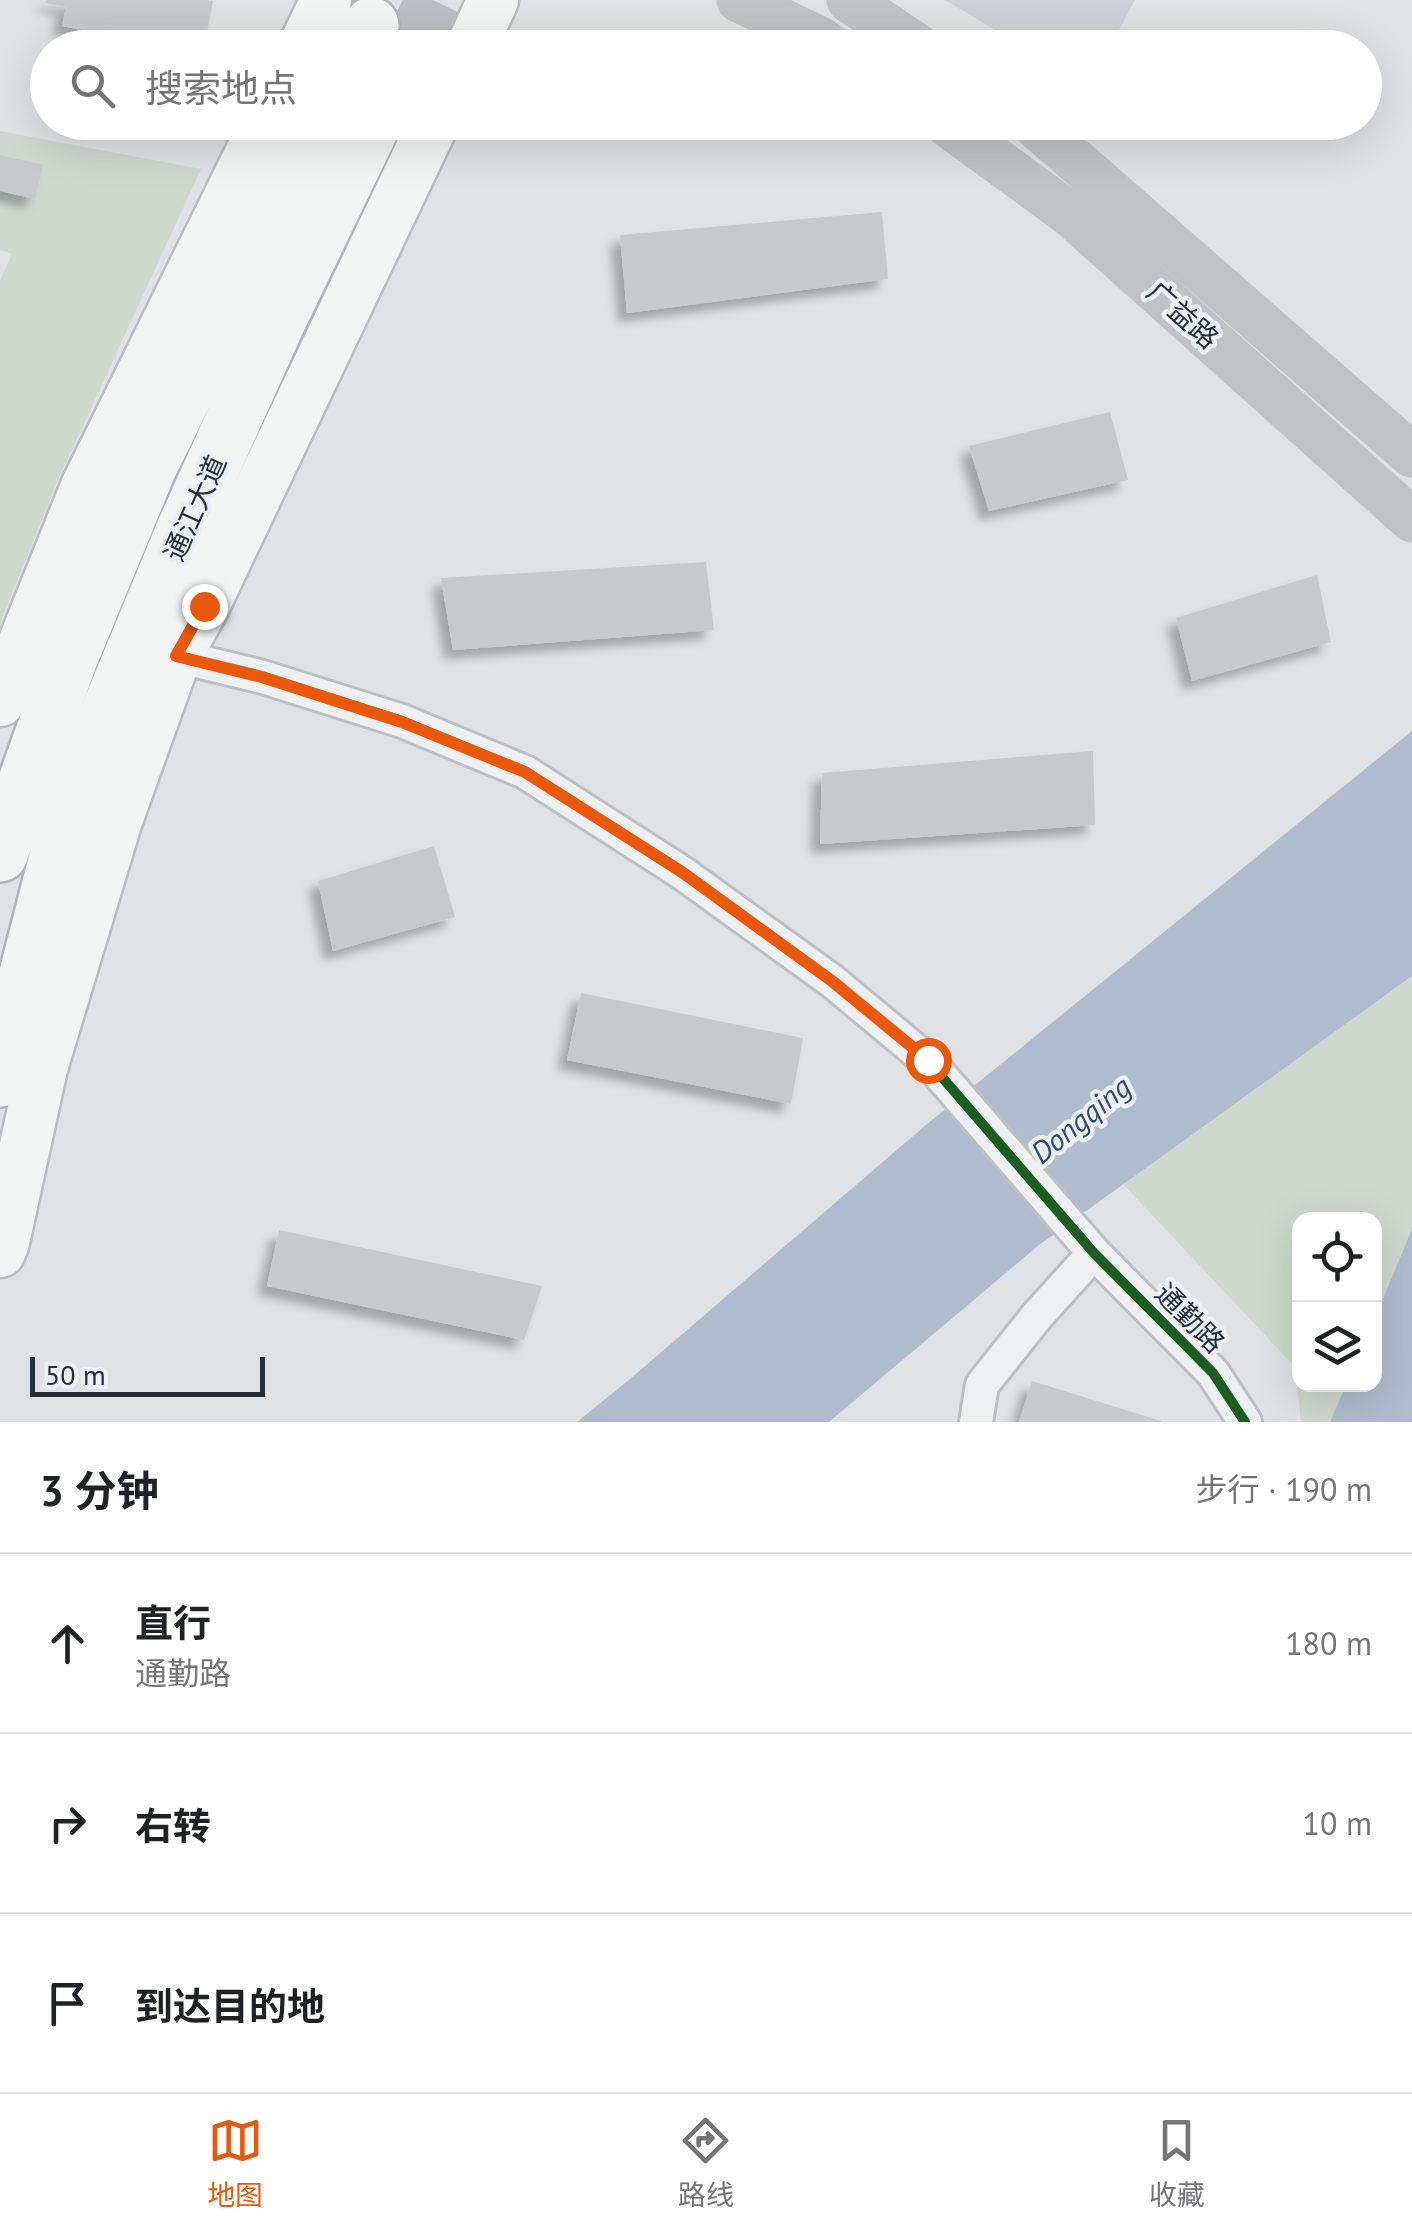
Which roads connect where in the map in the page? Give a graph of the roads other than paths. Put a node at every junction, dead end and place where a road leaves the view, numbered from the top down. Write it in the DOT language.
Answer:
graph roads {
  1 [pos="493,0"];
  2 [pos="739,0"];
  3 [pos="848,0"];
  4 [pos="479,30"];
  5 [pos="801,30"];
  6 [pos="893,30"];
  7 [pos="257,140"];
  8 [pos="311,140"];
  9 [pos="365,140"];
  10 [pos="425,140"];
  11 [pos="969,140"];
  12 [pos="1052,140"];
  13 [pos="1412,455"];
  14 [pos="1412,520"];
  15 [pos="176,656"];
  16 [pos="0,701"];
  17 [pos="0,854"];
  18 [pos="0,1080"];
  19 [pos="0,1252"];
  20 [pos="1094,1253"];
  21 [pos="976,1422"];
  22 [pos="1245,1422"];
  1 -- 4 [label="main road"];
  2 -- 5 [label="main road"];
  3 -- 6 [label="main road"];
  7 -- 16 [label="main road"];
  8 -- 17 [label="highway, 通江大道"];
  9 -- 18 [label="highway, 通江大道"];
  10 -- 15 [label="main road"];
  11 -- 14 [label="main road, 广益路"];
  12 -- 13 [label="main road, 广益路"];
  15 -- 19 [label="main road"];
  15 -- 20 [label="street, 通勤路"];
  20 -- 21 [label="street"];
  20 -- 22 [label="street, 通勤路"];
}
